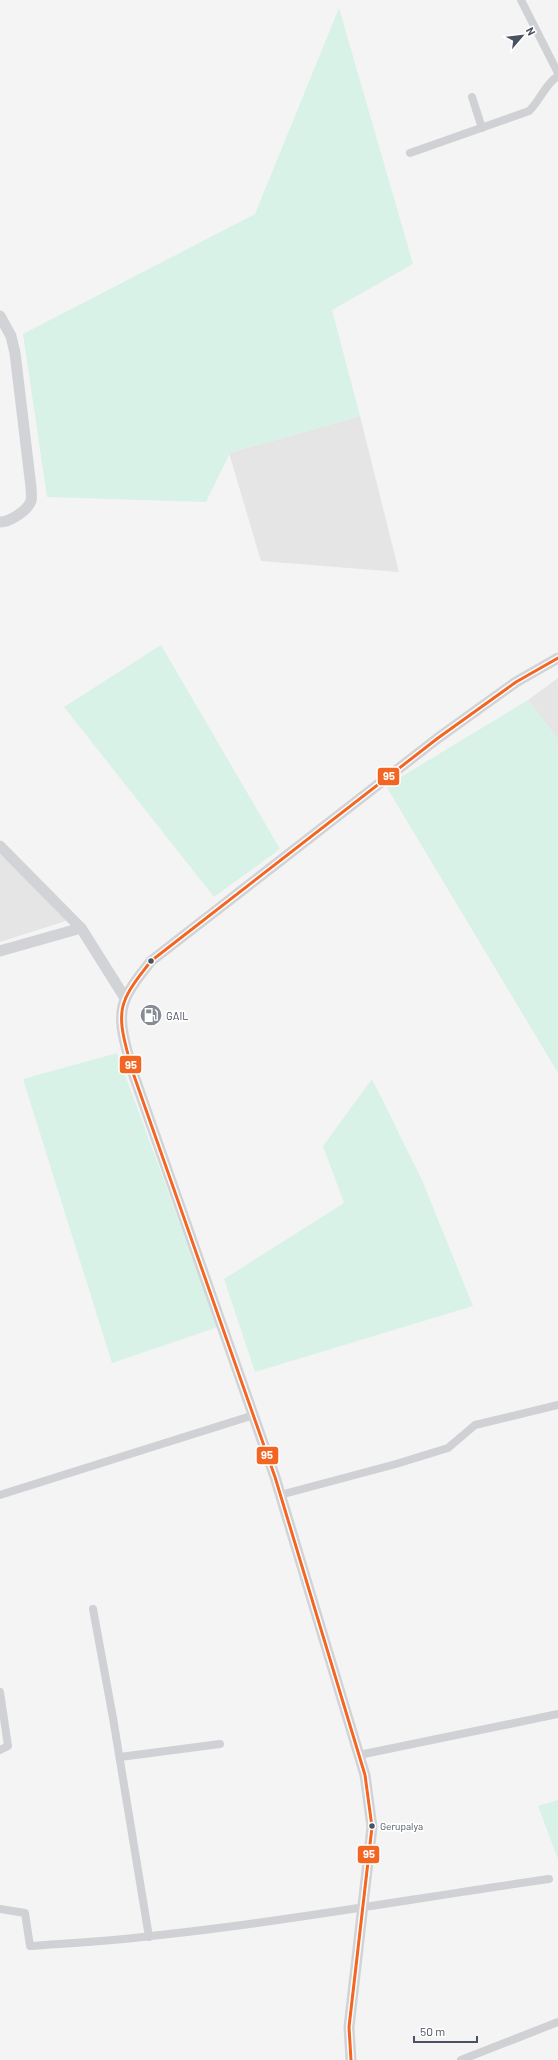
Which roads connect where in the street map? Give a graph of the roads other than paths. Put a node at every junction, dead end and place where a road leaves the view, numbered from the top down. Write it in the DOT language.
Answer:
graph roads {
  1 [pos="521,0"];
  2 [pos="558,73"];
  3 [pos="558,76"];
  4 [pos="472,97"];
  5 [pos="482,128"];
  6 [pos="410,153"];
  7 [pos="0,316"];
  8 [pos="0,522"];
  9 [pos="558,658"];
  10 [pos="0,846"];
  11 [pos="81,928"];
  12 [pos="0,951"];
  13 [pos="125,998"];
  14 [pos="558,1405"];
  15 [pos="254,1415"];
  16 [pos="0,1495"];
  17 [pos="280,1495"];
  18 [pos="93,1609"];
  19 [pos="0,1692"];
  20 [pos="558,1714"];
  21 [pos="2,1717"];
  22 [pos="220,1744"];
  23 [pos="0,1750"];
  24 [pos="359,1755"];
  25 [pos="120,1757"];
  26 [pos="549,1879"];
  27 [pos="363,1906"];
  28 [pos="0,1908"];
  29 [pos="149,1937"];
  30 [pos="558,2022"];
  31 [pos="350,2060"];
  32 [pos="461,2060"];
  1 -- 2 [label="street"];
  3 -- 5 [label="street"];
  4 -- 5 [label="street"];
  5 -- 6 [label="street"];
  7 -- 8 [label="main road"];
  9 -- 13 [label="main road"];
  10 -- 11 [label="main road"];
  11 -- 12 [label="main road"];
  11 -- 13 [label="main road"];
  13 -- 15 [label="main road"];
  14 -- 17 [label="street"];
  15 -- 16 [label="street"];
  15 -- 17 [label="main road"];
  17 -- 24 [label="main road"];
  18 -- 25 [label="street"];
  19 -- 21 [label="street"];
  20 -- 24 [label="street"];
  21 -- 23 [label="street"];
  22 -- 25 [label="street"];
  24 -- 27 [label="main road"];
  25 -- 29 [label="street"];
  26 -- 27 [label="street"];
  27 -- 29 [label="street"];
  27 -- 31 [label="main road"];
  28 -- 29 [label="street"];
  30 -- 32 [label="street"];
}
